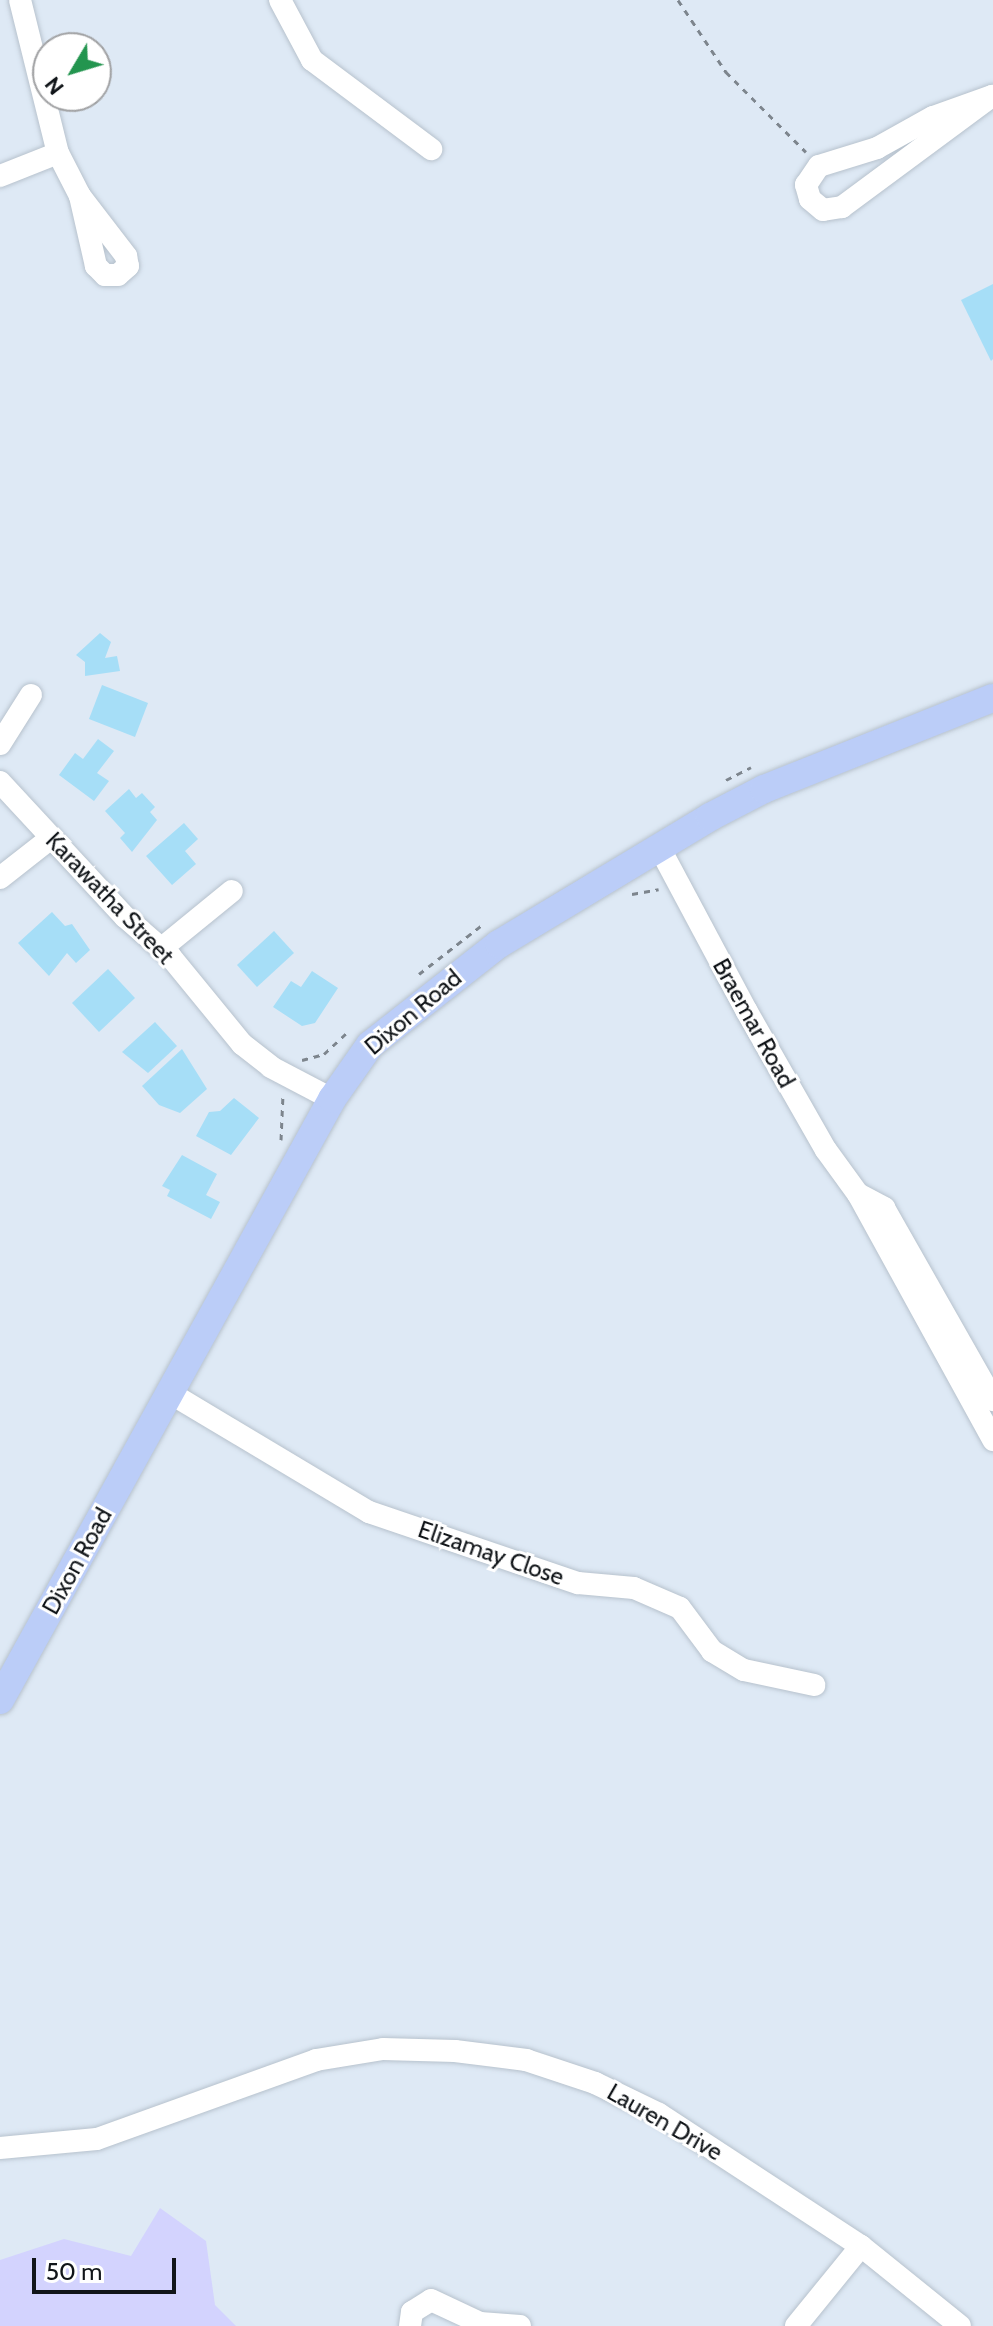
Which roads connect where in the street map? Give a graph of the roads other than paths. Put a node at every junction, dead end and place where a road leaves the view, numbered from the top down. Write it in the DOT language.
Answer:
graph roads {
  1 [pos="20,0"];
  2 [pos="280,0"];
  3 [pos="992,96"];
  4 [pos="431,149"];
  5 [pos="58,153"];
  6 [pos="0,176"];
  7 [pos="80,196"];
  8 [pos="31,695"];
  9 [pos="993,698"];
  10 [pos="0,744"];
  11 [pos="0,782"];
  12 [pos="51,838"];
  13 [pos="659,847"];
  14 [pos="0,878"];
  15 [pos="232,891"];
  16 [pos="162,948"];
  17 [pos="332,1099"];
  18 [pos="858,1194"];
  19 [pos="170,1393"];
  20 [pos="993,1400"];
  21 [pos="993,1440"];
  22 [pos="814,1685"];
  23 [pos="0,1700"];
  24 [pos="0,2148"];
  25 [pos="861,2246"];
  26 [pos="474,2324"];
  27 [pos="410,2326"];
  28 [pos="520,2326"];
  29 [pos="796,2326"];
  30 [pos="960,2326"];
  1 -- 5 [label="street"];
  2 -- 4 [label="street"];
  3 -- 3 [label="street"];
  5 -- 6 [label="street"];
  5 -- 7 [label="street"];
  8 -- 10 [label="street"];
  9 -- 13 [label="main road, Dixon Road"];
  11 -- 12 [label="street, Karawatha Street"];
  12 -- 14 [label="street"];
  12 -- 16 [label="street, Karawatha Street"];
  13 -- 17 [label="main road, Dixon Road"];
  13 -- 18 [label="street, Braemar Road"];
  15 -- 16 [label="street"];
  16 -- 17 [label="street, Karawatha Street"];
  17 -- 19 [label="main road, Dixon Road"];
  18 -- 20 [label="street, Braemar Road"];
  18 -- 21 [label="street, Braemar Road"];
  19 -- 22 [label="street, Elizamay Close"];
  19 -- 23 [label="main road, Dixon Road"];
  24 -- 25 [label="street, Lauren Drive"];
  25 -- 29 [label="street"];
  25 -- 30 [label="street, Lauren Drive"];
  26 -- 27 [label="street"];
  26 -- 28 [label="street"];
}
